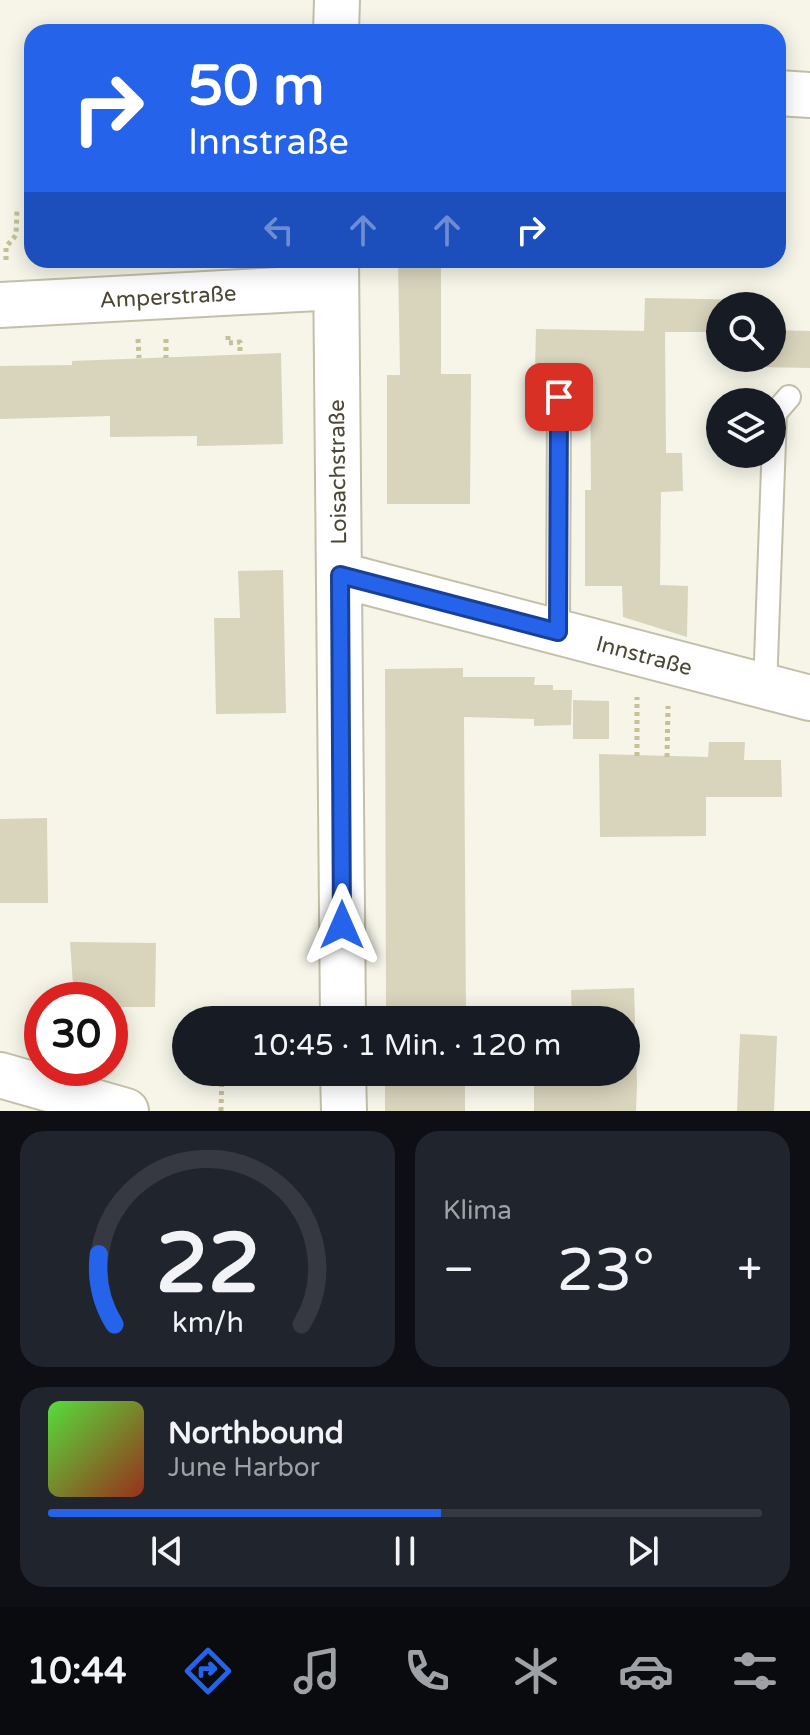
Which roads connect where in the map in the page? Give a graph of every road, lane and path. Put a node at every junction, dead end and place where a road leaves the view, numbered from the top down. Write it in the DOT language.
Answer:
graph roads {
  1 [pos="337,0"];
  2 [pos="336,24"];
  3 [pos="786,94"];
  4 [pos="810,95"];
  5 [pos="336,274"];
  6 [pos="0,305"];
  7 [pos="559,397"];
  8 [pos="789,397"];
  9 [pos="340,575"];
  10 [pos="558,632"];
  11 [pos="638,654"];
  12 [pos="765,688"];
  13 [pos="810,698"];
  14 [pos="637,756"];
  15 [pos="343,1006"];
  16 [pos="0,1075"];
  17 [pos="222,1086"];
  18 [pos="343,1086"];
  19 [pos="126,1111"];
  20 [pos="221,1111"];
  21 [pos="344,1111"];
  1 -- 2 [label="street"];
  3 -- 4 [label="street"];
  5 -- 6 [label="street, Amperstraße"];
  5 -- 9 [label="street, Loisachstraße"];
  7 -- 10 [label="lane"];
  8 -- 12 [label="lane"];
  9 -- 10 [label="street, Innstraße"];
  9 -- 15 [label="street, Loisachstraße"];
  10 -- 11 [label="street, Innstraße"];
  11 -- 12 [label="street, Innstraße"];
  11 -- 14 [label="path"];
  12 -- 13 [label="street, Innstraße"];
  16 -- 19 [label="street"];
  17 -- 20 [label="path"];
  18 -- 21 [label="street"];
}
